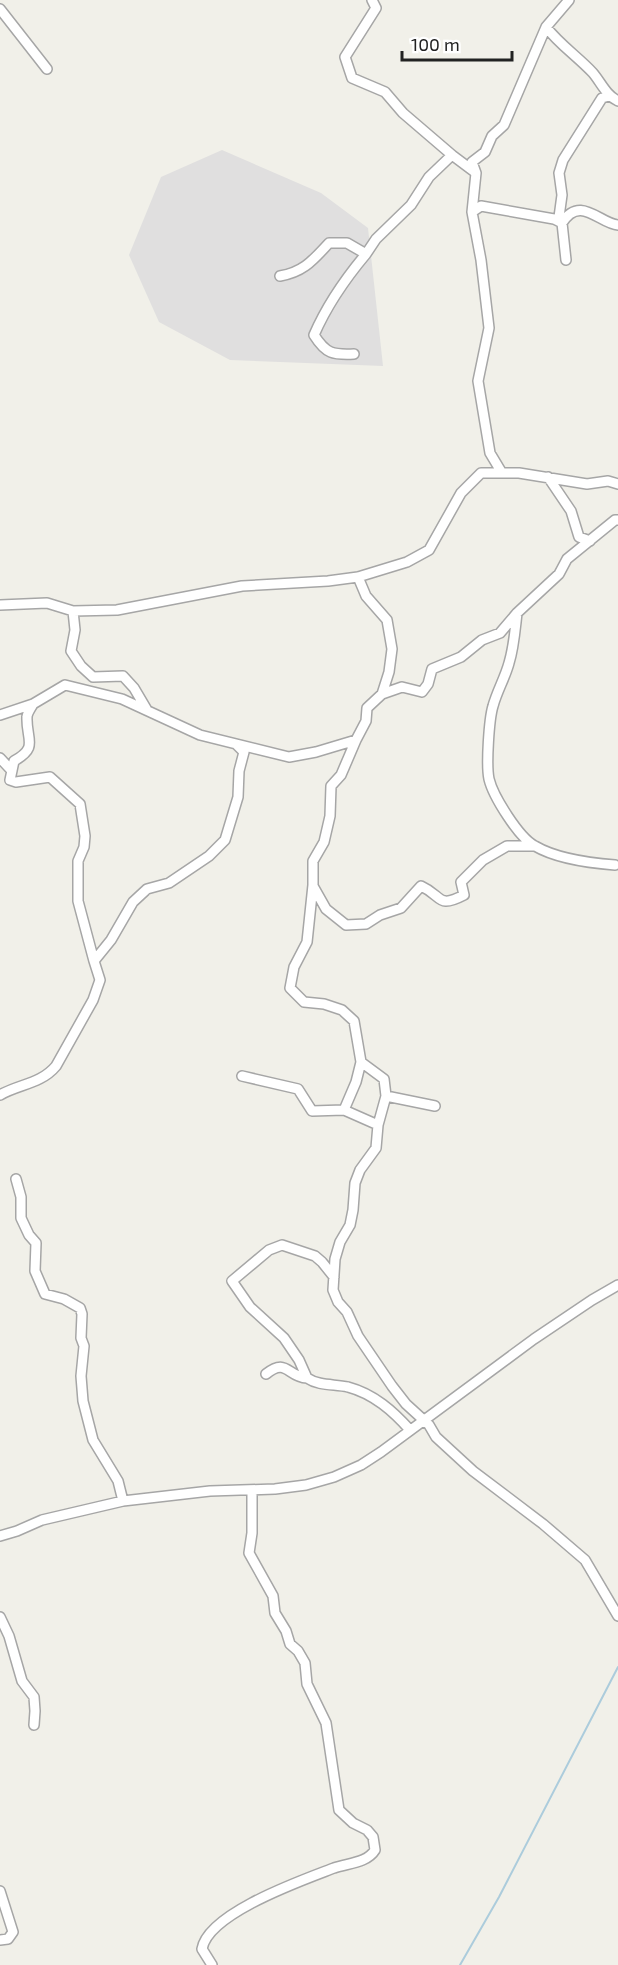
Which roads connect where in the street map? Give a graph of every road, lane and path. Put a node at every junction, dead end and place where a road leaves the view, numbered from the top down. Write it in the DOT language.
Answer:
graph roads {
  1 [pos="372,0"];
  2 [pos="569,0"];
  3 [pos="0,9"];
  4 [pos="546,27"];
  5 [pos="47,69"];
  6 [pos="614,99"];
  7 [pos="452,155"];
  8 [pos="476,172"];
  9 [pos="472,212"];
  10 [pos="562,223"];
  11 [pos="618,225"];
  12 [pos="366,254"];
  13 [pos="566,260"];
  14 [pos="280,276"];
  15 [pos="354,354"];
  16 [pos="502,473"];
  17 [pos="548,477"];
  18 [pos="618,484"];
  19 [pos="618,520"];
  20 [pos="590,541"];
  21 [pos="358,577"];
  22 [pos="0,605"];
  23 [pos="73,611"];
  24 [pos="517,613"];
  25 [pos="382,694"];
  26 [pos="33,704"];
  27 [pos="147,710"];
  28 [pos="0,715"];
  29 [pos="356,740"];
  30 [pos="234,742"];
  31 [pos="0,758"];
  32 [pos="12,771"];
  33 [pos="533,846"];
  34 [pos="615,864"];
  35 [pos="313,885"];
  36 [pos="94,961"];
  37 [pos="361,1062"];
  38 [pos="242,1076"];
  39 [pos="0,1095"];
  40 [pos="386,1096"];
  41 [pos="435,1107"];
  42 [pos="344,1110"];
  43 [pos="378,1125"];
  44 [pos="16,1179"];
  45 [pos="334,1277"];
  46 [pos="618,1285"];
  47 [pos="266,1374"];
  48 [pos="307,1378"];
  49 [pos="423,1420"];
  50 [pos="410,1430"];
  51 [pos="252,1490"];
  52 [pos="123,1501"];
  53 [pos="0,1536"];
  54 [pos="618,1616"];
  55 [pos="0,1617"];
  56 [pos="34,1725"];
  57 [pos="0,1891"];
  58 [pos="0,1940"];
  59 [pos="212,1965"];
  1 -- 7 [label="street"];
  2 -- 4 [label="street"];
  3 -- 5 [label="street"];
  4 -- 6 [label="street"];
  4 -- 8 [label="street"];
  6 -- 10 [label="street"];
  7 -- 8 [label="street"];
  7 -- 12 [label="street"];
  8 -- 9 [label="street"];
  9 -- 10 [label="street"];
  9 -- 16 [label="street"];
  10 -- 11 [label="street"];
  10 -- 13 [label="street"];
  12 -- 14 [label="street"];
  12 -- 15 [label="street"];
  16 -- 17 [label="street"];
  16 -- 21 [label="street"];
  17 -- 18 [label="street"];
  17 -- 20 [label="street"];
  19 -- 20 [label="street"];
  20 -- 24 [label="street"];
  21 -- 23 [label="street"];
  21 -- 25 [label="street"];
  22 -- 23 [label="street"];
  23 -- 27 [label="street"];
  24 -- 25 [label="street"];
  24 -- 33 [label="street"];
  25 -- 29 [label="street"];
  26 -- 27 [label="street"];
  26 -- 28 [label="street"];
  26 -- 32 [label="street"];
  27 -- 30 [label="street"];
  29 -- 30 [label="street"];
  29 -- 35 [label="street"];
  30 -- 36 [label="street"];
  31 -- 32 [label="street"];
  32 -- 36 [label="street"];
  33 -- 34 [label="street"];
  33 -- 35 [label="street"];
  35 -- 37 [label="street"];
  36 -- 39 [label="street"];
  37 -- 40 [label="street"];
  37 -- 42 [label="street"];
  38 -- 42 [label="street"];
  40 -- 41 [label="street"];
  40 -- 43 [label="street"];
  42 -- 43 [label="street"];
  43 -- 45 [label="street"];
  44 -- 52 [label="street"];
  45 -- 48 [label="street"];
  45 -- 49 [label="street"];
  46 -- 49 [label="street"];
  47 -- 48 [label="street"];
  48 -- 50 [label="street"];
  49 -- 50 [label="street"];
  49 -- 54 [label="street"];
  50 -- 51 [label="street"];
  51 -- 52 [label="street"];
  51 -- 59 [label="street"];
  52 -- 53 [label="street"];
  55 -- 56 [label="street"];
  57 -- 58 [label="street"];
}
